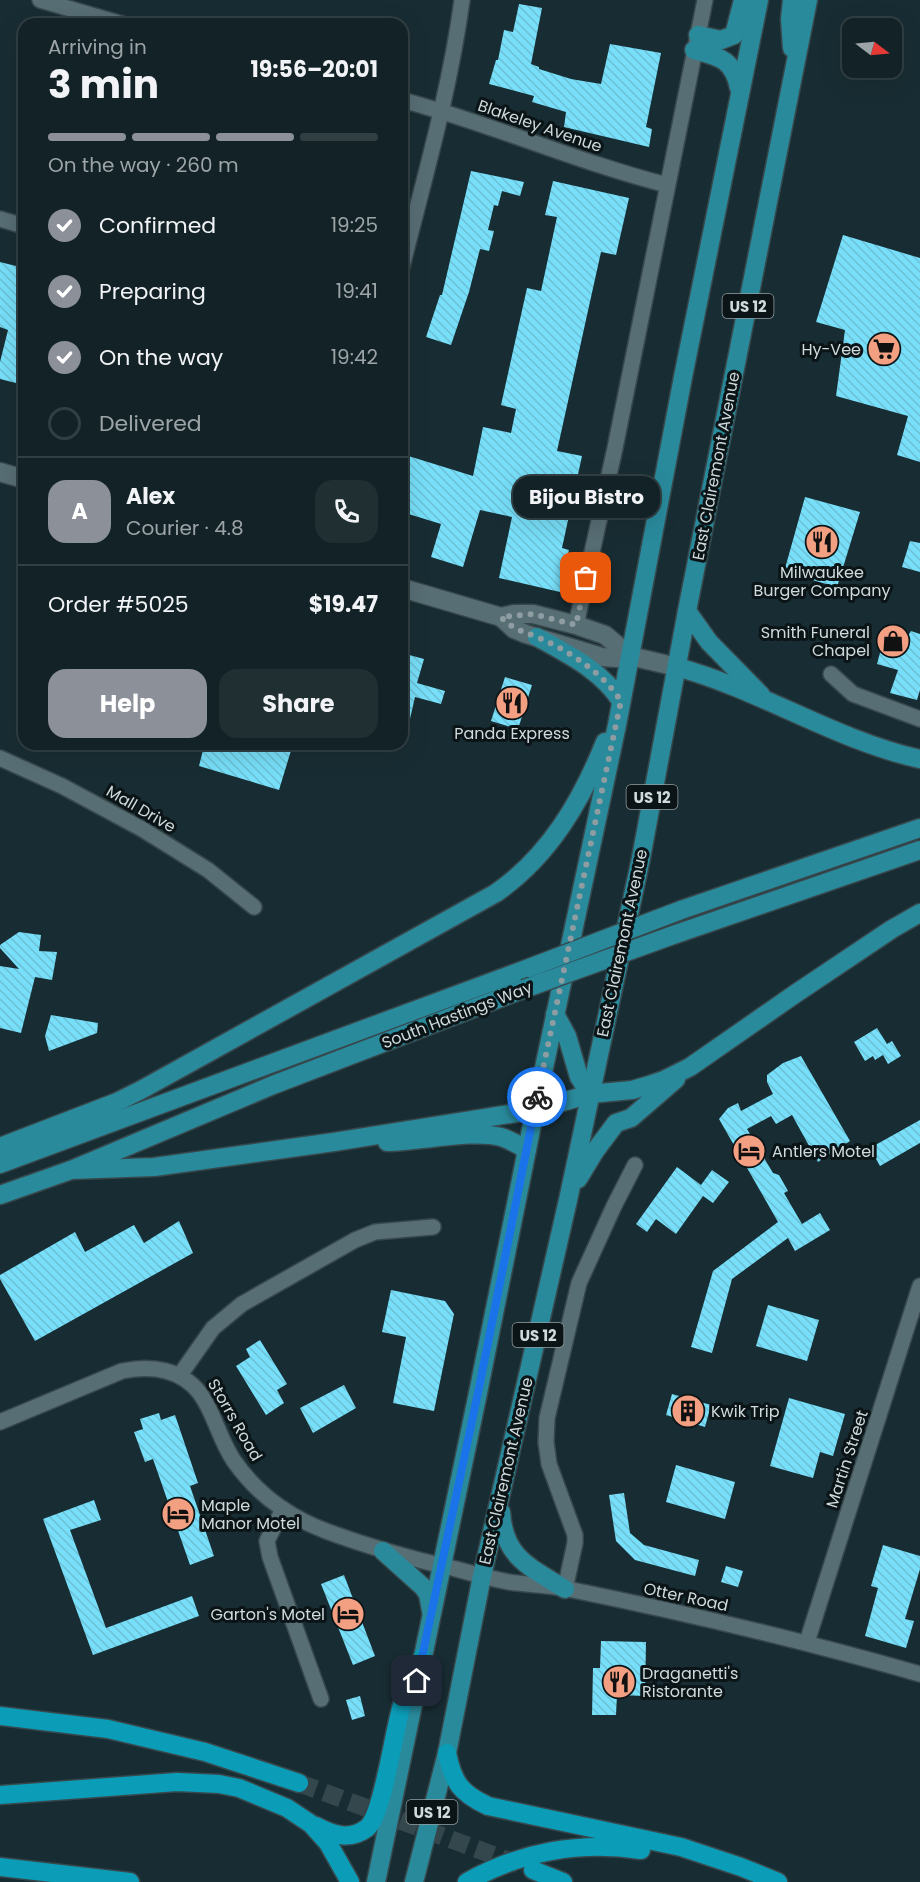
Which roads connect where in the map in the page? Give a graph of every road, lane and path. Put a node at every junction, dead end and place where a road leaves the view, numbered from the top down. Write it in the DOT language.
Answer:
graph roads {
  1 [pos="40,0"];
  2 [pos="462,0"];
  3 [pos="705,0"];
  4 [pos="743,0"];
  5 [pos="759,0"];
  6 [pos="792,0"];
  7 [pos="808,0"];
  8 [pos="815,0"];
  9 [pos="102,18"];
  10 [pos="804,21"];
  11 [pos="696,43"];
  12 [pos="795,70"];
  13 [pos="740,91"];
  14 [pos="408,102"];
  15 [pos="441,111"];
  16 [pos="667,185"];
  17 [pos="0,219"];
  18 [pos="18,224"];
  19 [pos="408,243"];
  20 [pos="0,472"];
  21 [pos="18,477"];
  22 [pos="408,590"];
  23 [pos="687,611"];
  24 [pos="501,617"];
  25 [pos="576,625"];
  26 [pos="537,637"];
  27 [pos="630,656"];
  28 [pos="677,667"];
  29 [pos="831,674"];
  30 [pos="765,699"];
  31 [pos="621,701"];
  32 [pos="920,719"];
  33 [pos="0,758"];
  34 [pos="920,759"];
  35 [pos="920,828"];
  36 [pos="920,850"];
  37 [pos="254,907"];
  38 [pos="920,914"];
  39 [pos="555,1014"];
  40 [pos="690,1067"];
  41 [pos="590,1094"];
  42 [pos="535,1110"];
  43 [pos="334,1142"];
  44 [pos="0,1147"];
  45 [pos="527,1150"];
  46 [pos="0,1164"];
  47 [pos="635,1165"];
  48 [pos="71,1170"];
  49 [pos="0,1195"];
  50 [pos="568,1200"];
  51 [pos="433,1227"];
  52 [pos="920,1286"];
  53 [pos="180,1375"];
  54 [pos="0,1422"];
  55 [pos="500,1497"];
  56 [pos="283,1509"];
  57 [pos="383,1551"];
  58 [pos="442,1566"];
  59 [pos="482,1576"];
  60 [pos="565,1589"];
  61 [pos="431,1615"];
  62 [pos="807,1642"];
  63 [pos="422,1658"];
  64 [pos="920,1674"];
  65 [pos="321,1699"];
  66 [pos="0,1716"];
  67 [pos="447,1753"];
  68 [pos="299,1783"];
  69 [pos="0,1795"];
  70 [pos="311,1824"];
  71 [pos="0,1867"];
  72 [pos="533,1870"];
  73 [pos="377,1875"];
  74 [pos="415,1877"];
  75 [pos="130,1882"];
  76 [pos="350,1882"];
  77 [pos="467,1882"];
  78 [pos="563,1882"];
  79 [pos="777,1882"];
  1 -- 9 [label="street"];
  2 -- 15 [label="street"];
  3 -- 11 [label="street"];
  4 -- 11 [label="main road"];
  5 -- 13 [label="main road, US 12"];
  6 -- 12 [label="main road"];
  7 -- 10 [label="main road, East Clairemont Avenue / US 12"];
  8 -- 10 [label="main road"];
  10 -- 12 [label="main road, East Clairemont Avenue / US 12"];
  11 -- 13 [label="main road"];
  11 -- 16 [label="street"];
  12 -- 23 [label="main road, East Clairemont Avenue / US 12"];
  13 -- 27 [label="main road, US 12"];
  14 -- 15 [label="street, Blakeley Avenue"];
  15 -- 16 [label="street, Blakeley Avenue"];
  15 -- 19 [label="street"];
  16 -- 25 [label="street"];
  17 -- 18 [label="street"];
  20 -- 21 [label="street"];
  22 -- 24 [label="street"];
  23 -- 28 [label="main road, East Clairemont Avenue / US 12"];
  23 -- 30 [label="main road"];
  24 -- 25 [label="street"];
  24 -- 26 [label="street"];
  25 -- 27 [label="street"];
  26 -- 27 [label="street"];
  26 -- 31 [label="main road"];
  27 -- 28 [label="street"];
  27 -- 31 [label="main road, US 12"];
  28 -- 30 [label="main road"];
  28 -- 41 [label="main road, East Clairemont Avenue / US 12"];
  29 -- 32 [label="street"];
  30 -- 34 [label="main road"];
  31 -- 39 [label="main road, US 12"];
  31 -- 44 [label="main road"];
  33 -- 37 [label="street, Mall Drive"];
  35 -- 46 [label="main road, South Hastings Way, bridge"];
  36 -- 48 [label="main road, South Hastings Way, bridge"];
  38 -- 40 [label="main road"];
  39 -- 41 [label="main road"];
  39 -- 42 [label="main road, US 12"];
  40 -- 41 [label="main road"];
  40 -- 50 [label="main road"];
  41 -- 42 [label="main road"];
  41 -- 50 [label="main road, East Clairemont Avenue / US 12"];
  42 -- 43 [label="main road"];
  42 -- 45 [label="main road, US 12"];
  43 -- 45 [label="main road"];
  43 -- 48 [label="main road"];
  45 -- 58 [label="main road, US 12"];
  47 -- 60 [label="street"];
  48 -- 49 [label="main road, South Hastings Way"];
  50 -- 55 [label="main road, East Clairemont Avenue / US 12"];
  51 -- 53 [label="street"];
  52 -- 62 [label="street, Martin Street"];
  53 -- 54 [label="street"];
  53 -- 56 [label="street, Storrs Road"];
  55 -- 59 [label="main road, East Clairemont Avenue / US 12"];
  55 -- 60 [label="main road"];
  56 -- 57 [label="street, Storrs Road"];
  56 -- 65 [label="street"];
  57 -- 58 [label="street, Storrs Road"];
  57 -- 61 [label="main road"];
  58 -- 59 [label="street, Otter Road"];
  58 -- 61 [label="main road, US 12"];
  59 -- 60 [label="street, Otter Road"];
  59 -- 67 [label="main road, East Clairemont Avenue / US 12"];
  60 -- 62 [label="street, Otter Road"];
  61 -- 63 [label="main road, US 12"];
  62 -- 64 [label="street, Otter Road"];
  63 -- 70 [label="highway"];
  63 -- 73 [label="main road, US 12"];
  66 -- 68 [label="highway"];
  67 -- 74 [label="main road, East Clairemont Avenue / US 12"];
  67 -- 79 [label="highway"];
  69 -- 70 [label="highway"];
  70 -- 76 [label="highway"];
  71 -- 75 [label="highway"];
  72 -- 78 [label="highway"];
  77 -- 79 [label="highway"];
}
